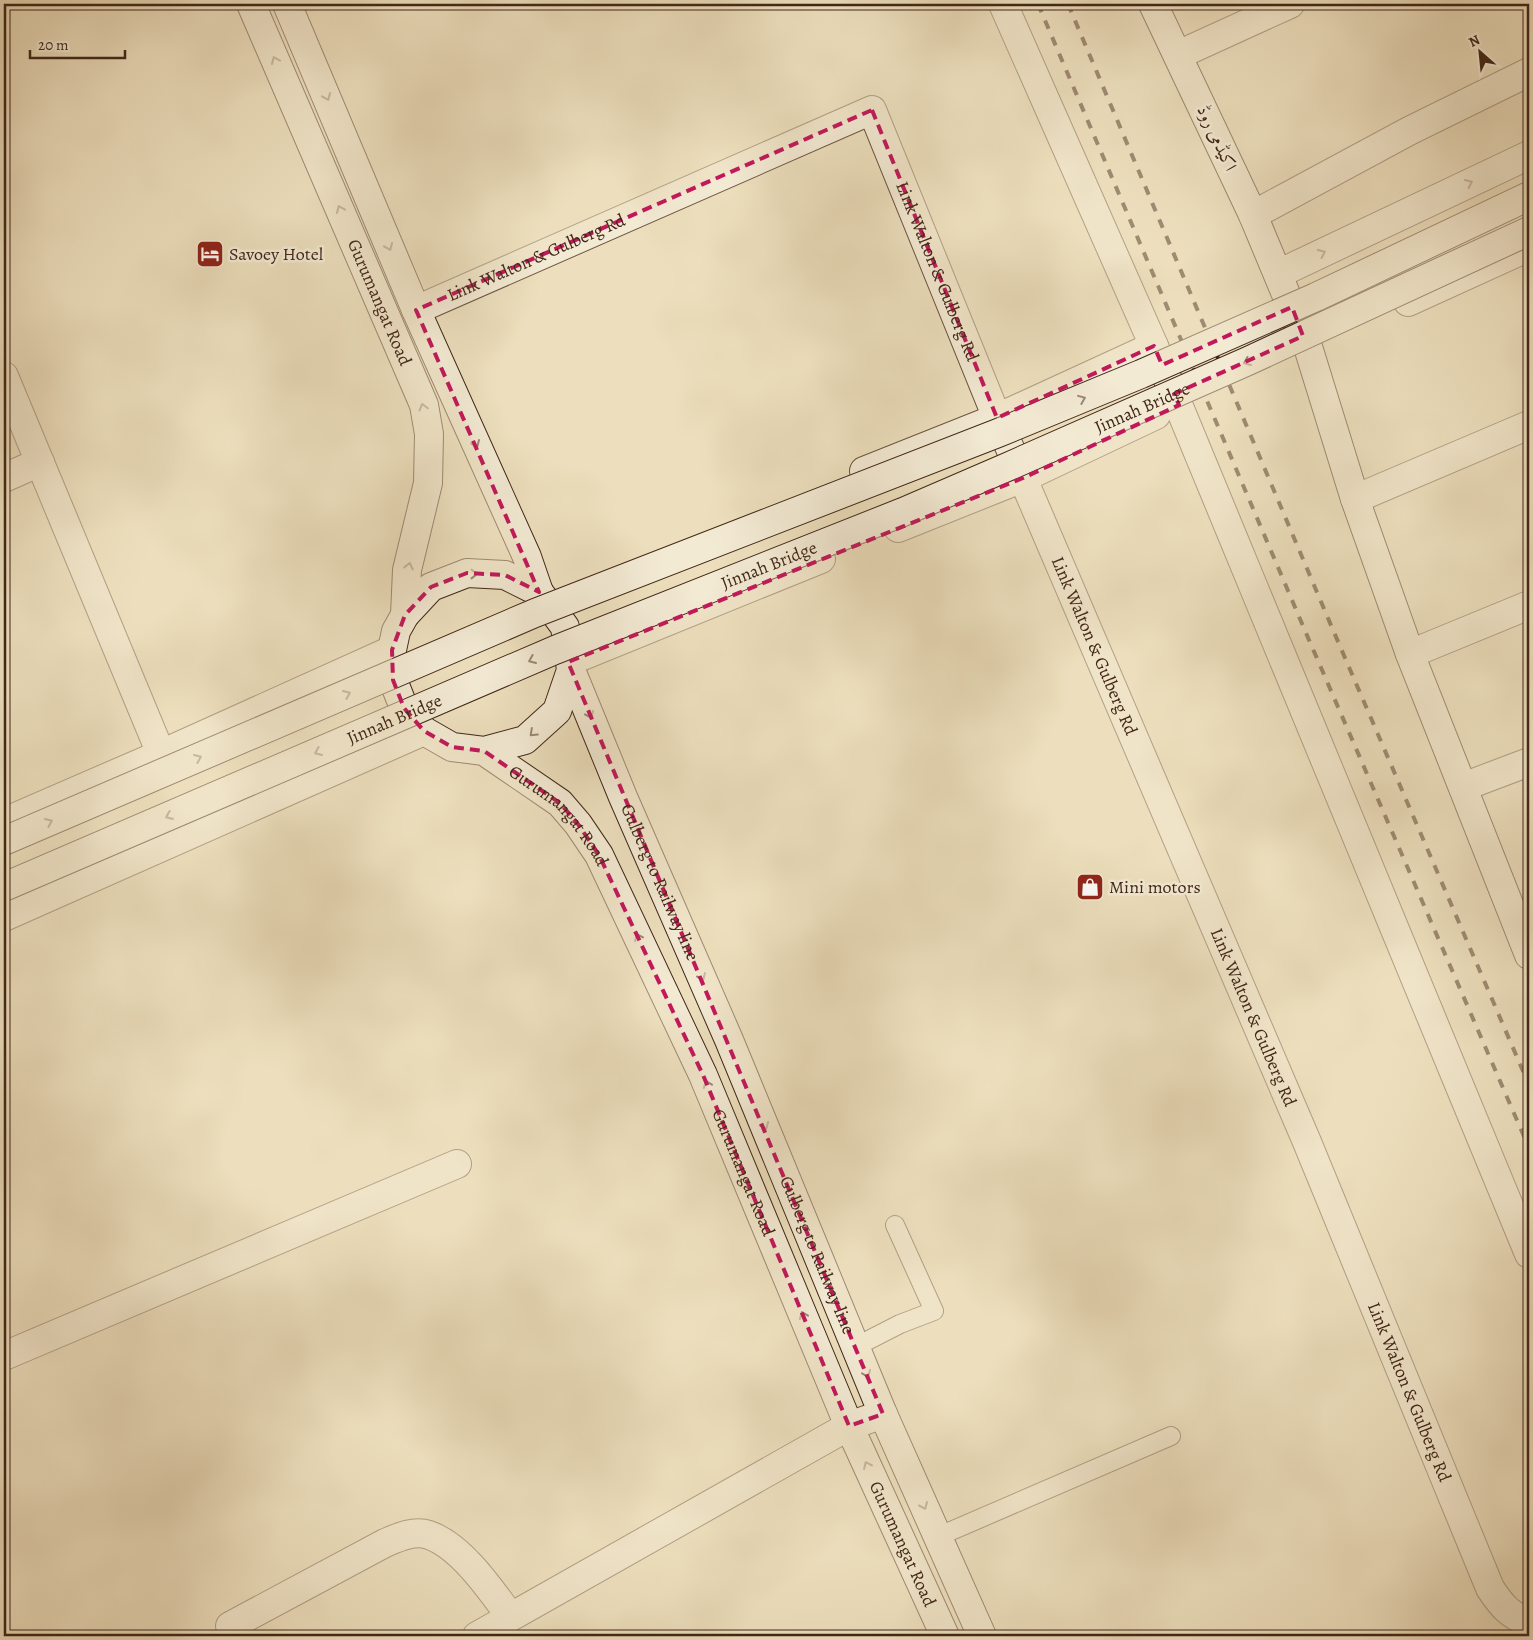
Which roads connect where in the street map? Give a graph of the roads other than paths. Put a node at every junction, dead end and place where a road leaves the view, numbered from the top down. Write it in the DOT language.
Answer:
graph roads {
  1 [pos="251,4"];
  2 [pos="287,4"];
  3 [pos="1003,4"];
  4 [pos="1153,4"];
  5 [pos="1290,4"];
  6 [pos="1178,55"];
  7 [pos="1529,72"];
  8 [pos="1529,155"];
  9 [pos="1529,196"];
  10 [pos="1253,215"];
  11 [pos="1529,231"];
  12 [pos="1529,247"];
  13 [pos="1278,274"];
  14 [pos="416,310"];
  15 [pos="1154,346"];
  16 [pos="1297,351"];
  17 [pos="4,376"];
  18 [pos="1188,401"];
  19 [pos="997,418"];
  20 [pos="1529,425"];
  21 [pos="40,462"];
  22 [pos="4,478"];
  23 [pos="1023,478"];
  24 [pos="1355,499"];
  25 [pos="542,596"];
  26 [pos="1529,605"];
  27 [pos="405,615"];
  28 [pos="392,650"];
  29 [pos="1410,654"];
  30 [pos="570,666"];
  31 [pos="424,731"];
  32 [pos="484,751"];
  33 [pos="161,754"];
  34 [pos="1529,762"];
  35 [pos="1463,787"];
  36 [pos="4,822"];
  37 [pos="4,841"];
  38 [pos="4,887"];
  39 [pos="4,917"];
  40 [pos="1523,919"];
  41 [pos="1529,955"];
  42 [pos="457,1164"];
  43 [pos="895,1225"];
  44 [pos="1529,1254"];
  45 [pos="856,1347"];
  46 [pos="4,1356"];
  47 [pos="883,1414"];
  48 [pos="849,1426"];
  49 [pos="1171,1436"];
  50 [pos="938,1537"];
  51 [pos="510,1616"];
  52 [pos="1517,1625"];
  53 [pos="228,1633"];
  54 [pos="477,1636"];
  55 [pos="945,1636"];
  56 [pos="982,1636"];
  27 -- 1 [label="street, Gurumangat Road, one-way"];
  2 -- 14 [label="street, one-way"];
  3 -- 15 [label="street"];
  4 -- 6 [label="street, اکیڈمی روڈ"];
  5 -- 6 [label="street"];
  6 -- 10 [label="street, اکیڈمی روڈ"];
  7 -- 10 [label="street"];
  13 -- 8 [label="street, one-way"];
  37 -- 9 [label="street, Jinnah Bridge, one-way, bridge"];
  10 -- 13 [label="street, اکیڈمی روڈ"];
  11 -- 38 [label="street, Jinnah Bridge, one-way, bridge"];
  12 -- 16 [label="street"];
  13 -- 16 [label="street, اکیڈمی روڈ"];
  14 -- 19 [label="street, Link Walton & Gulberg Rd"];
  14 -- 25 [label="street, one-way"];
  15 -- 18 [label="street"];
  15 -- 19 [label="street"];
  16 -- 24 [label="street, اکیڈمی روڈ"];
  17 -- 21 [label="street"];
  18 -- 23 [label="street"];
  18 -- 44 [label="street"];
  19 -- 23 [label="street, Link Walton & Gulberg Rd"];
  19 -- 25 [label="street"];
  20 -- 24 [label="street"];
  21 -- 22 [label="street"];
  21 -- 33 [label="street"];
  23 -- 30 [label="street"];
  23 -- 52 [label="street, Link Walton & Gulberg Rd"];
  24 -- 29 [label="street, اکیڈمی روڈ"];
  27 -- 25 [label="street, one-way"];
  25 -- 30 [label="street"];
  26 -- 29 [label="street"];
  27 -- 28 [label="street"];
  28 -- 31 [label="street"];
  28 -- 33 [label="street"];
  29 -- 35 [label="street, اکیڈمی روڈ"];
  30 -- 32 [label="street, one-way"];
  30 -- 45 [label="street, Gulberg to Railway line, one-way"];
  31 -- 32 [label="street"];
  31 -- 39 [label="street"];
  48 -- 32 [label="street, Gurumangat Road, one-way"];
  33 -- 36 [label="street"];
  34 -- 35 [label="street"];
  35 -- 40 [label="street, اکیڈمی روڈ"];
  40 -- 41 [label="street, اکیڈمی روڈ"];
  42 -- 46 [label="street"];
  43 -- 45 [label="lane"];
  45 -- 47 [label="street, Gulberg to Railway line, one-way"];
  47 -- 48 [label="street"];
  47 -- 50 [label="street, Gulberg to Railway line, one-way"];
  48 -- 51 [label="street"];
  55 -- 48 [label="street, Gurumangat Road, one-way"];
  49 -- 50 [label="lane"];
  50 -- 56 [label="street, Gulberg to Railway line"];
  51 -- 53 [label="street"];
  51 -- 54 [label="street"];
}
